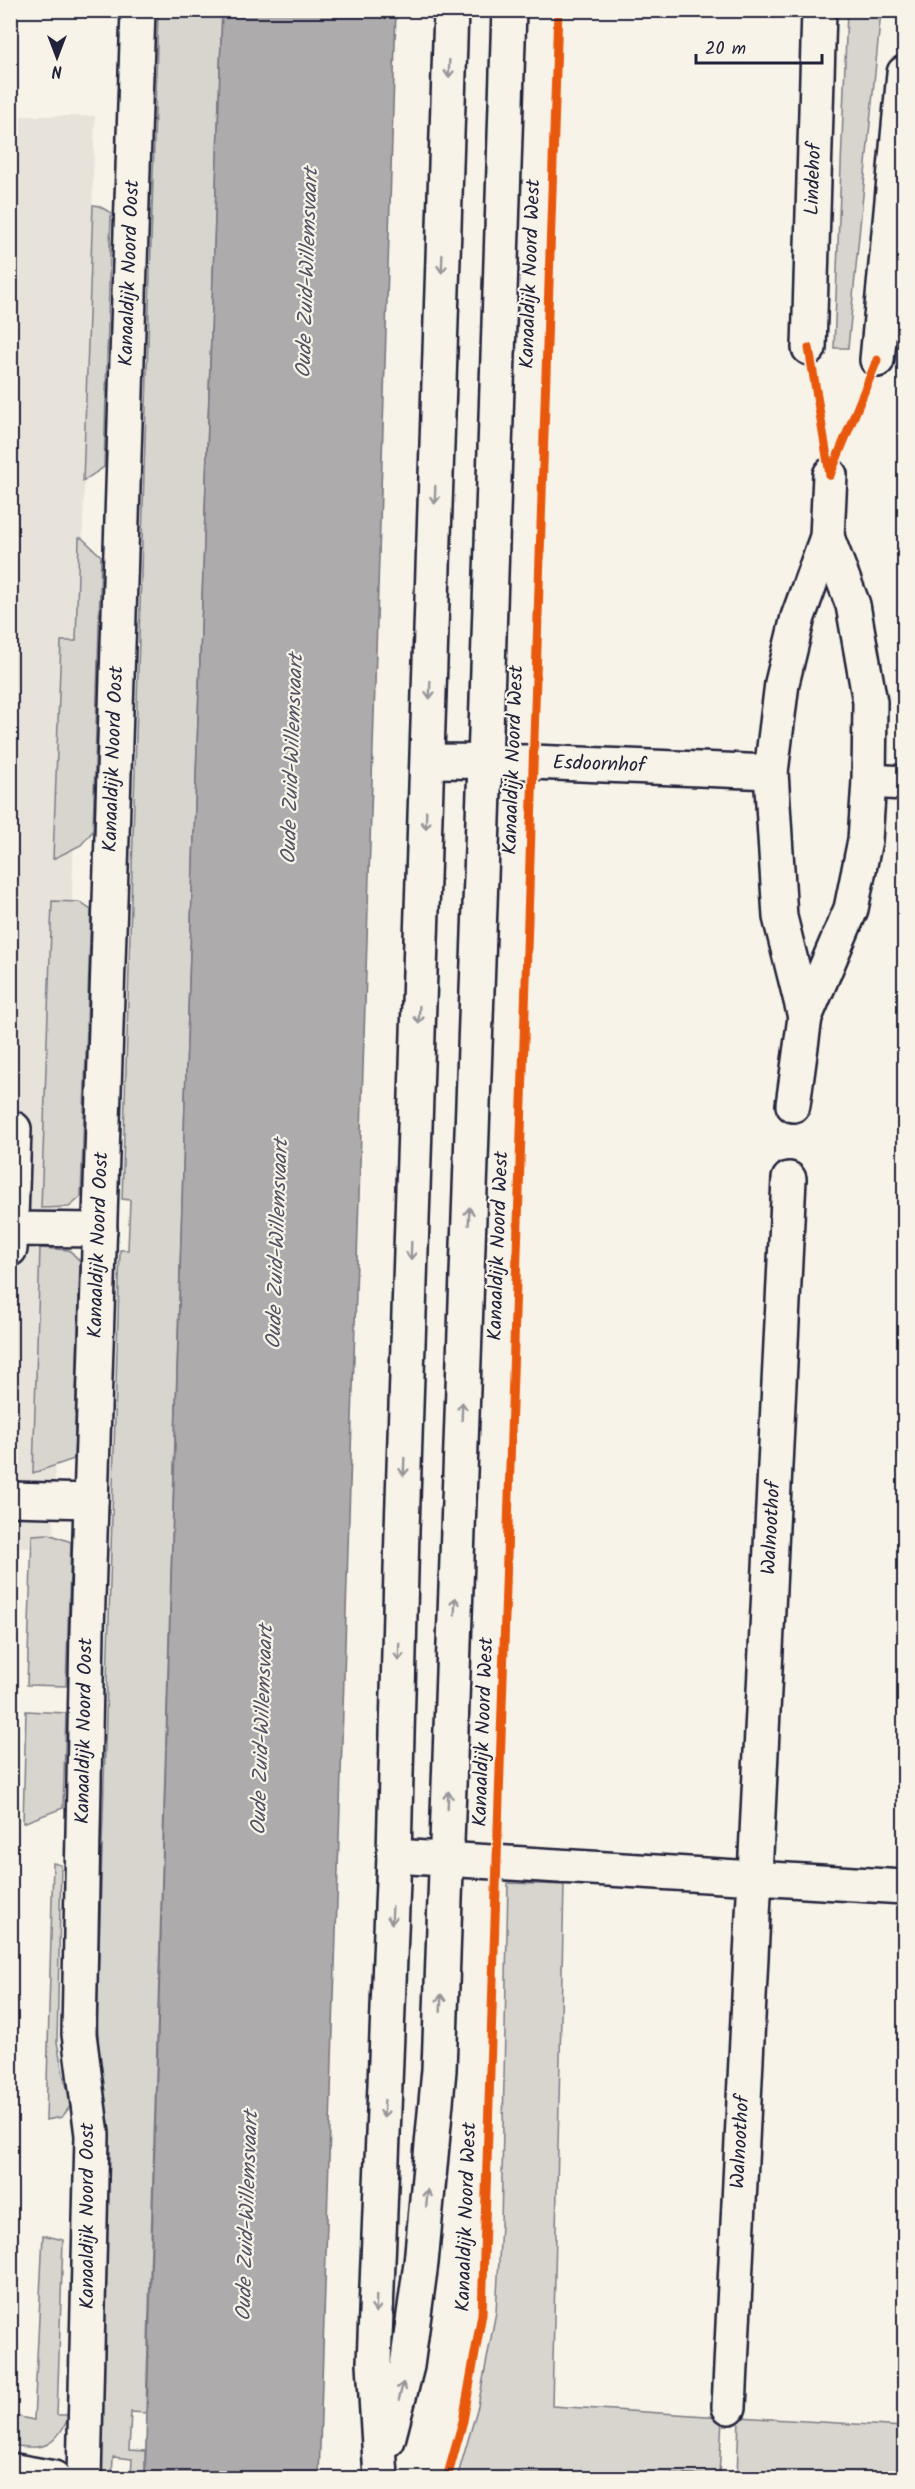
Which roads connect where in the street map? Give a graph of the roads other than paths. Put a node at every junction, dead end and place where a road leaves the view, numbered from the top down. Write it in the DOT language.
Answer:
graph roads {
  1 [pos="138,10"];
  2 [pos="451,10"];
  3 [pos="508,10"];
  4 [pos="819,10"];
  5 [pos="904,73"];
  6 [pos="809,348"];
  7 [pos="877,360"];
  8 [pos="830,475"];
  9 [pos="827,537"];
  10 [pos="428,761"];
  11 [pos="485,763"];
  12 [pos="771,772"];
  13 [pos="869,781"];
  14 [pos="904,783"];
  15 [pos="805,1017"];
  16 [pos="793,1106"];
  17 [pos="14,1129"];
  18 [pos="789,1179"];
  19 [pos="11,1229"];
  20 [pos="100,1230"];
  21 [pos="10,1249"];
  22 [pos="10,1499"];
  23 [pos="91,1501"];
  24 [pos="394,1856"];
  25 [pos="446,1859"];
  26 [pos="754,1878"];
  27 [pos="904,1887"];
  28 [pos="729,2407"];
  29 [pos="10,2470"];
  30 [pos="381,2473"];
  31 [pos="54,2478"];
  32 [pos="84,2478"];
  1 -- 20 [label="street, Kanaaldijk Noord Oost"];
  2 -- 10 [label="street, Kanaaldijk Noord West, one-way"];
  3 -- 11 [label="street, Kanaaldijk Noord West"];
  4 -- 6 [label="street, Lindehof"];
  5 -- 7 [label="street"];
  8 -- 9 [label="street"];
  9 -- 12 [label="street"];
  9 -- 13 [label="street"];
  10 -- 11 [label="street, Esdoornhof"];
  10 -- 24 [label="street, Kanaaldijk Noord West, one-way"];
  11 -- 12 [label="street, Esdoornhof"];
  25 -- 11 [label="street, Kanaaldijk Noord West, one-way"];
  12 -- 15 [label="street"];
  13 -- 14 [label="street"];
  13 -- 15 [label="street"];
  15 -- 16 [label="street"];
  17 -- 19 [label="street"];
  18 -- 26 [label="street, Walnoothof"];
  19 -- 20 [label="street"];
  19 -- 21 [label="street"];
  20 -- 23 [label="street, Kanaaldijk Noord Oost"];
  22 -- 23 [label="street"];
  23 -- 32 [label="street, Kanaaldijk Noord Oost"];
  24 -- 25 [label="street"];
  24 -- 30 [label="street, Kanaaldijk Noord West, one-way"];
  25 -- 26 [label="street"];
  30 -- 25 [label="street, Kanaaldijk Noord West, one-way"];
  26 -- 27 [label="street"];
  26 -- 28 [label="street, Walnoothof"];
  29 -- 31 [label="street"];
}
